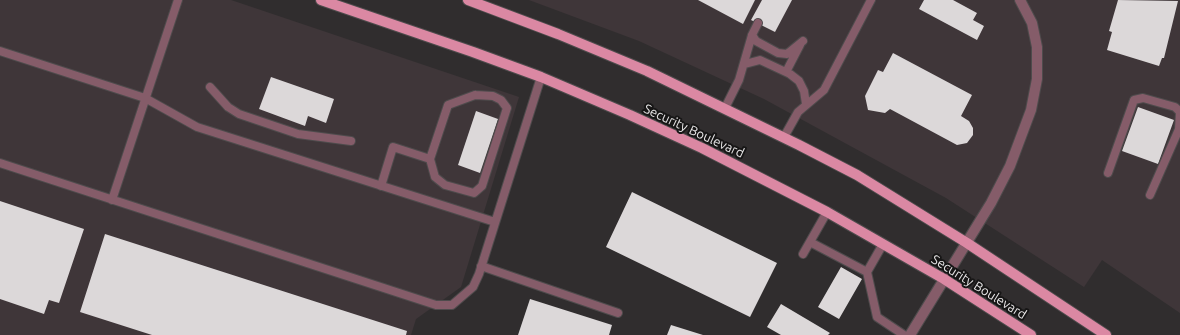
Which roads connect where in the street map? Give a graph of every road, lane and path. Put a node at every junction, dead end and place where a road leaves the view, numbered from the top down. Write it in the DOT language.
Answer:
graph roads {
  1 [pos="178,0"];
  2 [pos="321,0"];
  3 [pos="468,0"];
  4 [pos="871,0"];
  5 [pos="1020,0"];
  6 [pos="758,24"];
  7 [pos="752,35"];
  8 [pos="0,51"];
  9 [pos="745,64"];
  10 [pos="786,72"];
  11 [pos="541,77"];
  12 [pos="210,87"];
  13 [pos="146,98"];
  14 [pos="806,104"];
  15 [pos="725,108"];
  16 [pos="784,137"];
  17 [pos="351,141"];
  18 [pos="430,159"];
  19 [pos="0,163"];
  20 [pos="1108,174"];
  21 [pos="381,186"];
  22 [pos="1150,195"];
  23 [pos="112,200"];
  24 [pos="827,212"];
  25 [pos="495,222"];
  26 [pos="810,242"];
  27 [pos="966,243"];
  28 [pos="883,244"];
  29 [pos="803,254"];
  30 [pos="481,266"];
  31 [pos="867,272"];
  32 [pos="944,279"];
  33 [pos="618,313"];
  34 [pos="904,335"];
  35 [pos="910,335"];
  36 [pos="1031,335"];
  37 [pos="1106,335"];
  1 -- 13 [label="lane"];
  2 -- 11 [label="main road, Security Boulevard"];
  3 -- 15 [label="main road"];
  4 -- 14 [label="lane"];
  5 -- 27 [label="street"];
  6 -- 7 [label="lane"];
  7 -- 9 [label="lane"];
  7 -- 10 [label="lane"];
  8 -- 13 [label="lane"];
  9 -- 10 [label="lane"];
  9 -- 15 [label="lane"];
  10 -- 14 [label="lane"];
  11 -- 24 [label="main road, Security Boulevard"];
  11 -- 25 [label="lane"];
  12 -- 17 [label="lane"];
  13 -- 21 [label="lane"];
  13 -- 23 [label="lane"];
  14 -- 16 [label="lane"];
  15 -- 16 [label="main road"];
  16 -- 27 [label="main road"];
  18 -- 18 [label="lane"];
  18 -- 21 [label="lane"];
  19 -- 23 [label="lane"];
  20 -- 22 [label="lane"];
  21 -- 25 [label="lane"];
  23 -- 30 [label="lane"];
  24 -- 26 [label="lane"];
  24 -- 28 [label="main road, Security Boulevard"];
  25 -- 30 [label="lane"];
  26 -- 29 [label="lane"];
  26 -- 31 [label="lane"];
  27 -- 32 [label="street"];
  27 -- 37 [label="main road"];
  28 -- 31 [label="lane"];
  28 -- 32 [label="main road, Security Boulevard"];
  30 -- 33 [label="lane"];
  31 -- 34 [label="lane"];
  32 -- 35 [label="street"];
  32 -- 36 [label="main road, Security Boulevard"];
}
